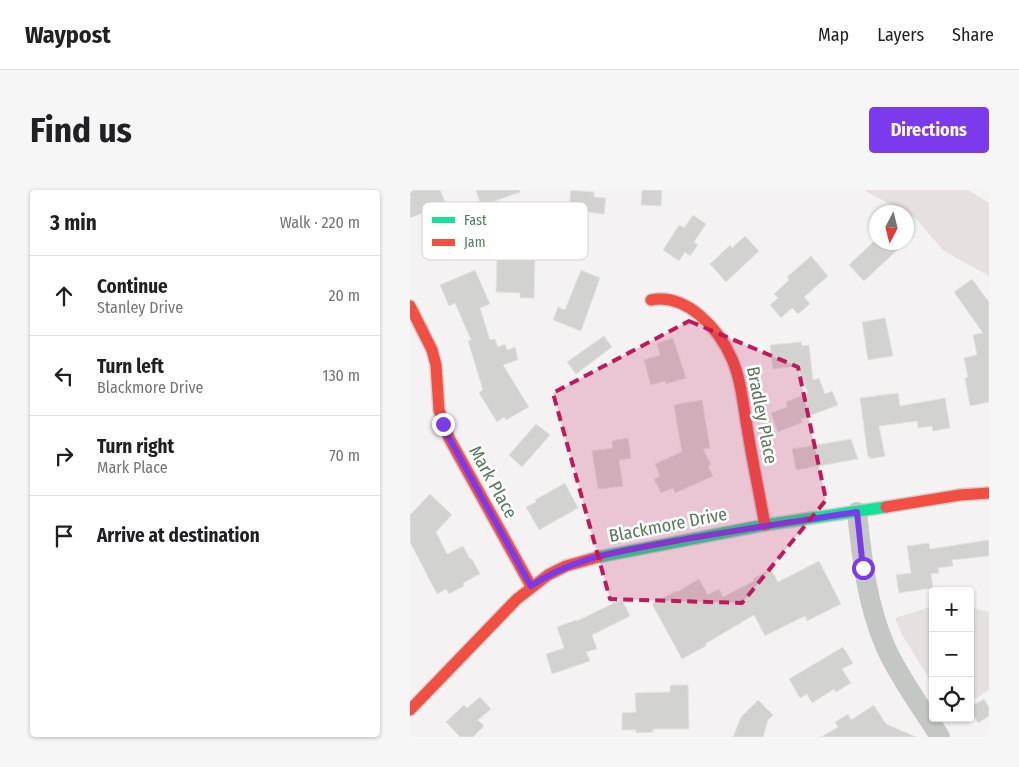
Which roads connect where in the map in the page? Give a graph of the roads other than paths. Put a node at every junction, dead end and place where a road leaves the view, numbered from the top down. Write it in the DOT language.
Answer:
graph roads {
  1 [pos="652,300"];
  2 [pos="410,306"];
  3 [pos="989,493"];
  4 [pos="857,512"];
  5 [pos="764,525"];
  6 [pos="531,586"];
  7 [pos="410,710"];
  8 [pos="940,737"];
  1 -- 5 [label="street, Bradley Place"];
  2 -- 6 [label="street, Mark Place"];
  3 -- 4 [label="street, Blackmore Drive"];
  4 -- 5 [label="street, Blackmore Drive"];
  4 -- 8 [label="street"];
  5 -- 6 [label="street, Blackmore Drive"];
  6 -- 7 [label="street, Blackmore Drive"];
}
